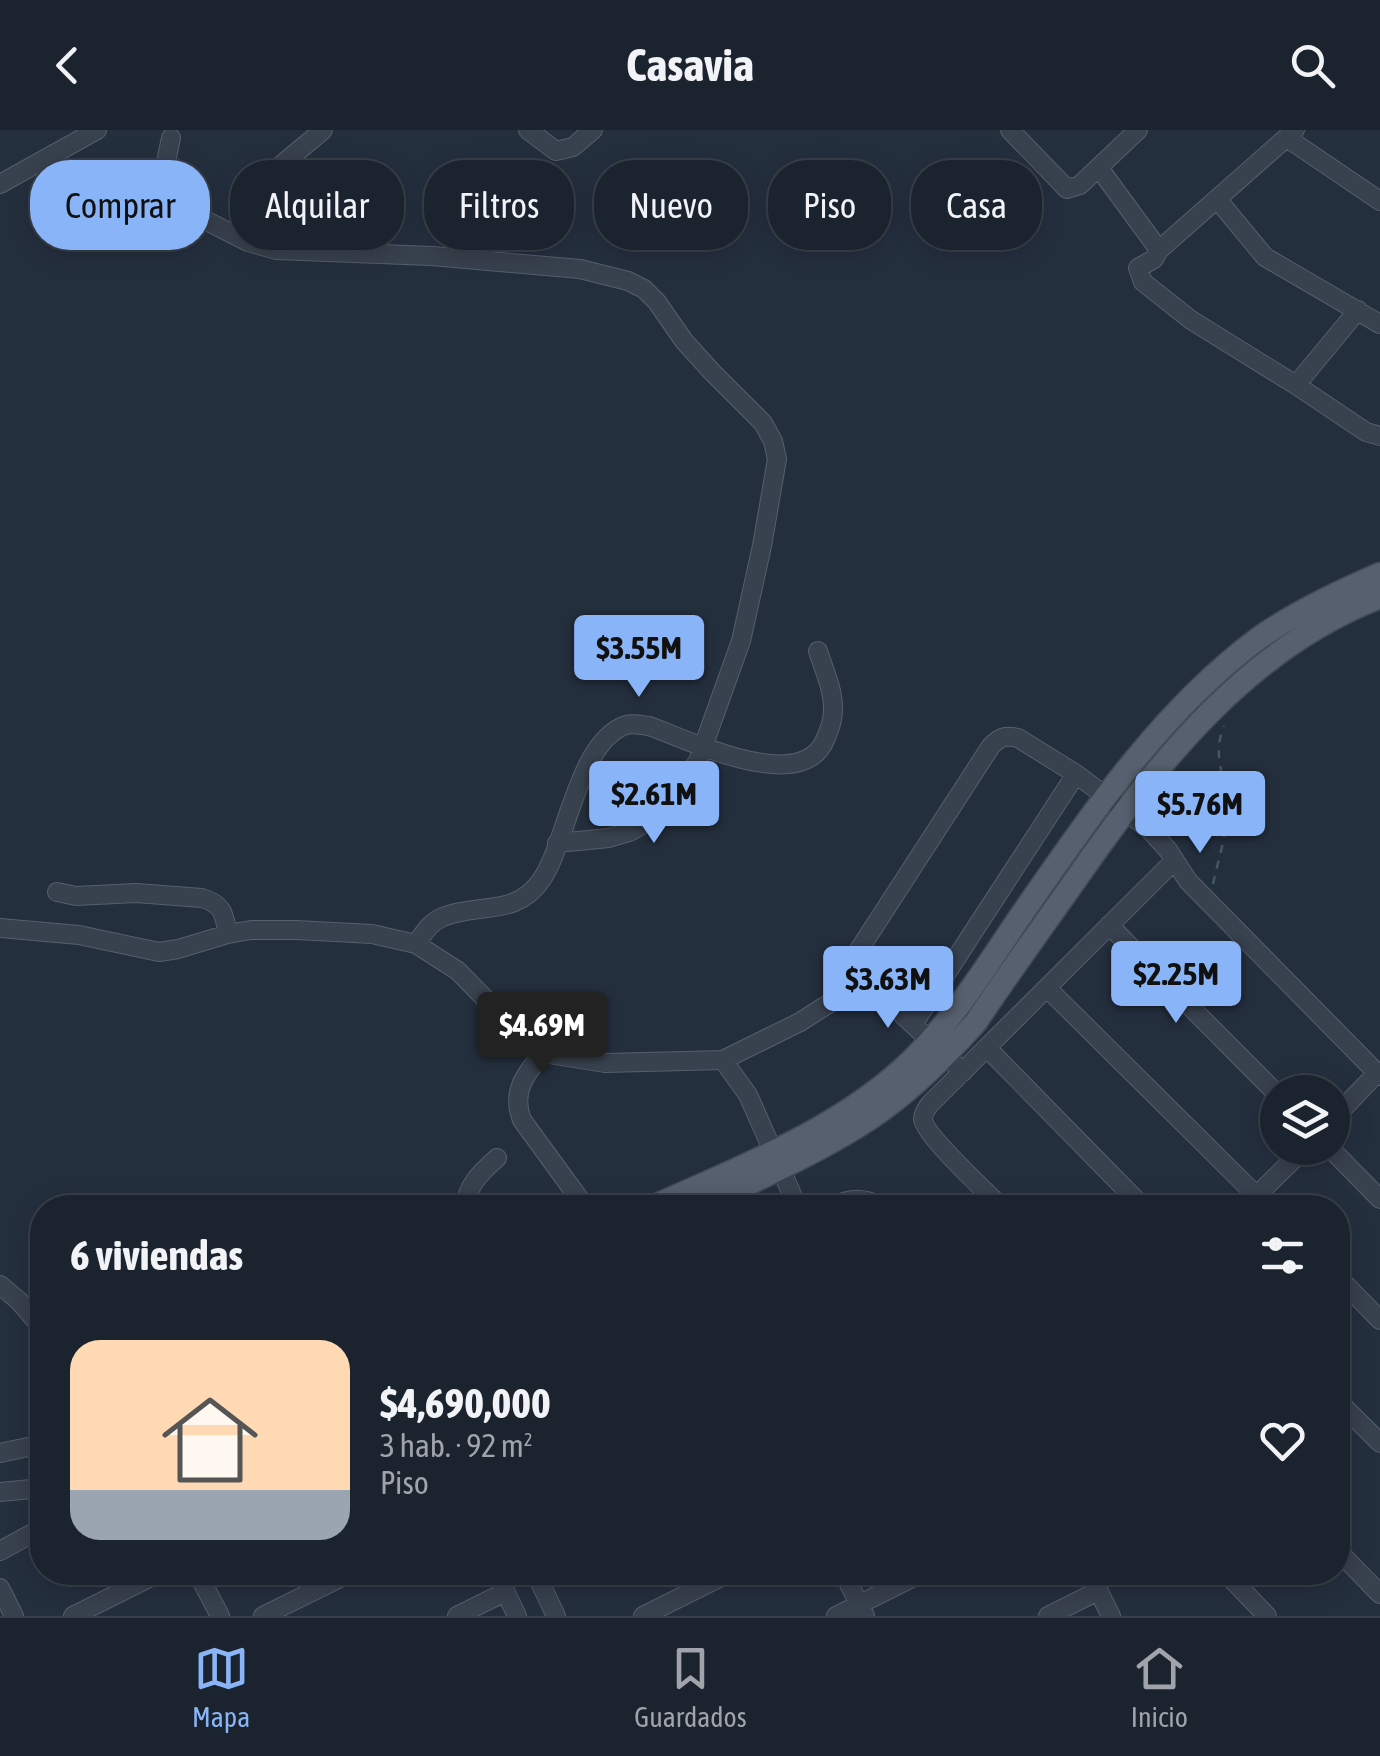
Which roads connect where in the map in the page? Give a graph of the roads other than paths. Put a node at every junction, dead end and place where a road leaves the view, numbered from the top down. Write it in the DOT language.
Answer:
graph roads {
  1 [pos="98,130"];
  2 [pos="323,130"];
  3 [pos="528,130"];
  4 [pos="592,130"];
  5 [pos="1010,130"];
  6 [pos="1138,130"];
  7 [pos="168,133"];
  8 [pos="1291,134"];
  9 [pos="288,160"];
  10 [pos="1098,168"];
  11 [pos="0,184"];
  12 [pos="1218,200"];
  13 [pos="1380,201"];
  14 [pos="230,234"];
  15 [pos="276,250"];
  16 [pos="1156,254"];
  17 [pos="1358,310"];
  18 [pos="1380,324"];
  19 [pos="1296,385"];
  20 [pos="1380,436"];
  21 [pos="1380,574"];
  22 [pos="1380,597"];
  23 [pos="818,651"];
  24 [pos="702,745"];
  25 [pos="1076,774"];
  26 [pos="1115,804"];
  27 [pos="558,842"];
  28 [pos="1174,861"];
  29 [pos="57,892"];
  30 [pos="1109,925"];
  31 [pos="0,928"];
  32 [pos="228,934"];
  33 [pos="416,944"];
  34 [pos="866,980"];
  35 [pos="1047,988"];
  36 [pos="914,1024"];
  37 [pos="938,1047"];
  38 [pos="987,1048"];
  39 [pos="544,1053"];
  40 [pos="723,1060"];
  41 [pos="963,1072"];
  42 [pos="1378,1074"];
  43 [pos="1260,1076"];
  44 [pos="1350,1102"];
  45 [pos="497,1158"];
  46 [pos="775,1160"];
  47 [pos="1290,1165"];
  48 [pos="1347,1165"];
  49 [pos="469,1195"];
  50 [pos="577,1195"];
  51 [pos="684,1195"];
  52 [pos="720,1195"];
  53 [pos="792,1195"];
  54 [pos="989,1195"];
  55 [pos="1131,1195"];
  56 [pos="1248,1195"];
  57 [pos="1263,1195"];
  58 [pos="1380,1199"];
  59 [pos="0,1284"];
  60 [pos="1350,1289"];
  61 [pos="30,1314"];
  62 [pos="1380,1320"];
  63 [pos="1350,1413"];
  64 [pos="1380,1443"];
  65 [pos="30,1447"];
  66 [pos="0,1453"];
  67 [pos="30,1489"];
  68 [pos="0,1492"];
  69 [pos="30,1535"];
  70 [pos="0,1551"];
  71 [pos="1350,1563"];
  72 [pos="135,1585"];
  73 [pos="204,1585"];
  74 [pos="326,1585"];
  75 [pos="502,1585"];
  76 [pos="541,1585"];
  77 [pos="705,1585"];
  78 [pos="850,1585"];
  79 [pos="903,1585"];
  80 [pos="1095,1585"];
  81 [pos="1237,1585"];
  82 [pos="0,1588"];
  83 [pos="1098,1591"];
  84 [pos="505,1592"];
  85 [pos="1380,1594"];
  86 [pos="862,1610"];
  87 [pos="14,1616"];
  88 [pos="73,1616"];
  89 [pos="220,1616"];
  90 [pos="263,1616"];
  91 [pos="457,1616"];
  92 [pos="517,1616"];
  93 [pos="556,1616"];
  94 [pos="643,1616"];
  95 [pos="836,1616"];
  96 [pos="1048,1616"];
  97 [pos="1111,1616"];
  98 [pos="1266,1616"];
  1 -- 11 [label="street"];
  2 -- 9 [label="street"];
  3 -- 4 [label="street"];
  5 -- 10 [label="street"];
  6 -- 10 [label="street"];
  7 -- 14 [label="street"];
  8 -- 12 [label="street"];
  8 -- 13 [label="street"];
  10 -- 16 [label="street"];
  12 -- 16 [label="street"];
  12 -- 17 [label="street"];
  15 -- 24 [label="street"];
  16 -- 19 [label="street"];
  17 -- 18 [label="street"];
  17 -- 19 [label="street"];
  19 -- 20 [label="street"];
  21 -- 26 [label="main road"];
  22 -- 26 [label="main road"];
  23 -- 24 [label="street"];
  24 -- 27 [label="street"];
  24 -- 27 [label="street"];
  25 -- 26 [label="street"];
  25 -- 34 [label="street"];
  25 -- 36 [label="street"];
  26 -- 28 [label="street"];
  26 -- 37 [label="main road"];
  27 -- 33 [label="street"];
  28 -- 30 [label="street"];
  28 -- 42 [label="street"];
  29 -- 32 [label="street"];
  30 -- 35 [label="street"];
  30 -- 43 [label="street"];
  31 -- 32 [label="street"];
  32 -- 33 [label="street"];
  33 -- 39 [label="street"];
  34 -- 36 [label="street"];
  34 -- 40 [label="street"];
  35 -- 38 [label="street"];
  35 -- 56 [label="street"];
  36 -- 37 [label="street"];
  37 -- 41 [label="street"];
  37 -- 46 [label="main road"];
  38 -- 41 [label="street"];
  38 -- 55 [label="street"];
  39 -- 40 [label="street"];
  39 -- 50 [label="street"];
  40 -- 46 [label="street"];
  41 -- 54 [label="street"];
  42 -- 44 [label="street"];
  45 -- 49 [label="street"];
  46 -- 51 [label="main road"];
  46 -- 52 [label="main road"];
  46 -- 53 [label="street"];
  47 -- 57 [label="street"];
  48 -- 58 [label="street"];
  59 -- 61 [label="street"];
  60 -- 62 [label="street"];
  63 -- 64 [label="street"];
  65 -- 66 [label="street"];
  67 -- 68 [label="street"];
  69 -- 70 [label="street"];
  71 -- 85 [label="street"];
  72 -- 88 [label="street"];
  73 -- 89 [label="street"];
  74 -- 90 [label="street"];
  75 -- 84 [label="street"];
  76 -- 93 [label="street"];
  77 -- 94 [label="street"];
  78 -- 86 [label="street"];
  79 -- 86 [label="street"];
  80 -- 83 [label="street"];
  81 -- 98 [label="street"];
  82 -- 87 [label="street"];
  83 -- 96 [label="street"];
  83 -- 97 [label="street"];
  84 -- 91 [label="street"];
  84 -- 92 [label="street"];
  86 -- 95 [label="street"];
}
